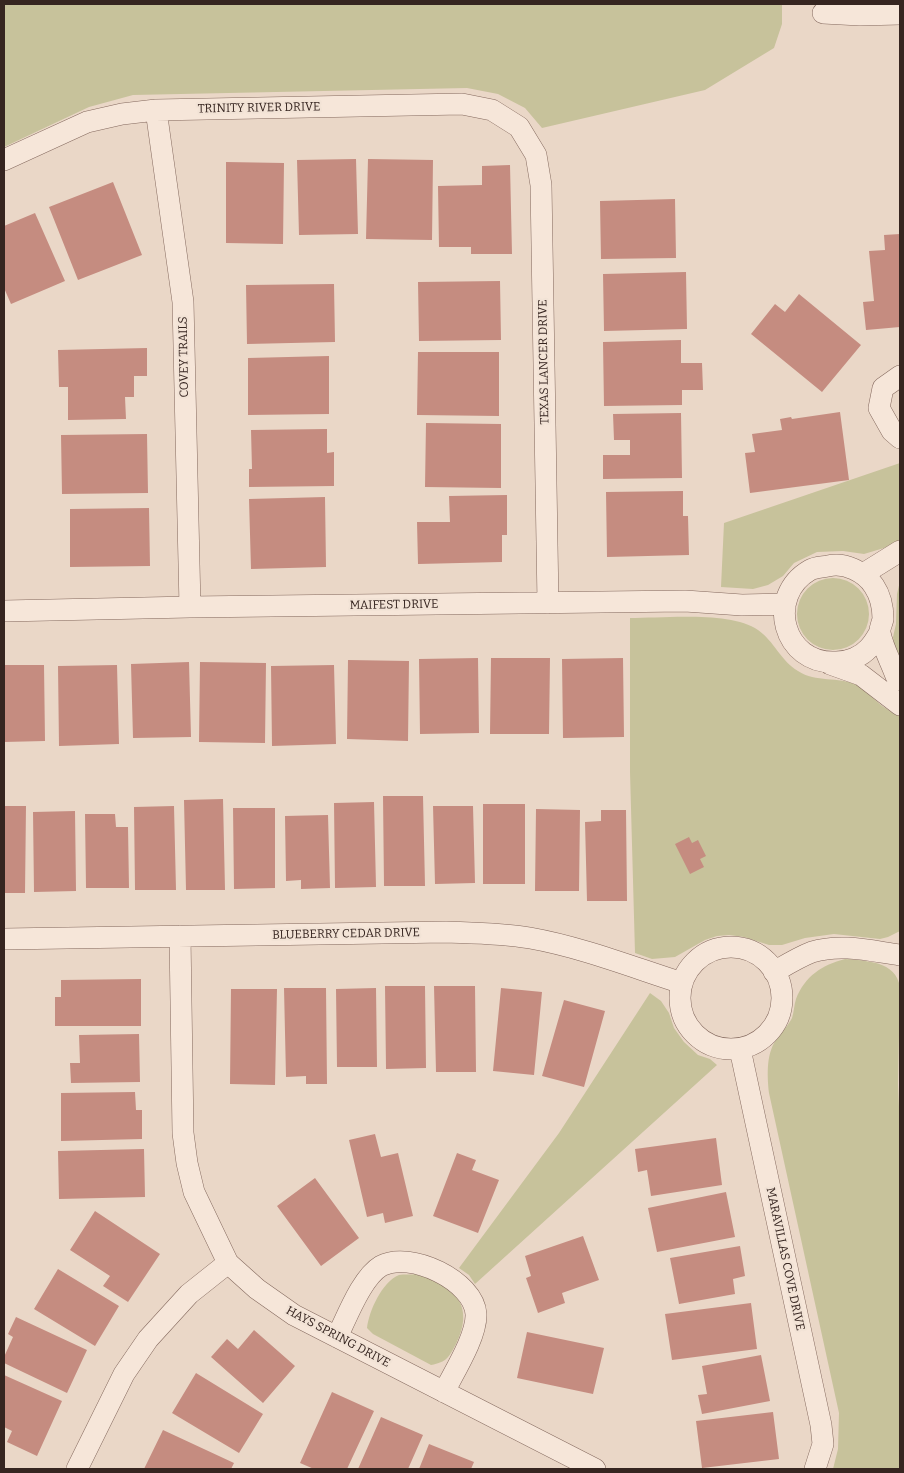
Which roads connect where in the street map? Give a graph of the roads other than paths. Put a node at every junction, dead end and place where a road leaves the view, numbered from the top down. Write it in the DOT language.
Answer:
graph roads {
  1 [pos="822,14"];
  2 [pos="900,14"];
  3 [pos="156,110"];
  4 [pos="518,127"];
  5 [pos="4,160"];
  6 [pos="900,376"];
  7 [pos="900,438"];
  8 [pos="900,551"];
  9 [pos="863,574"];
  10 [pos="548,603"];
  11 [pos="785,604"];
  12 [pos="190,607"];
  13 [pos="4,611"];
  14 [pos="880,632"];
  15 [pos="828,663"];
  16 [pos="900,680"];
  17 [pos="900,705"];
  18 [pos="180,936"];
  19 [pos="4,939"];
  20 [pos="900,955"];
  21 [pos="774,972"];
  22 [pos="682,983"];
  23 [pos="740,1049"];
  24 [pos="228,1263"];
  25 [pos="337,1337"];
  26 [pos="444,1392"];
  27 [pos="78,1469"];
  28 [pos="595,1469"];
  29 [pos="815,1469"];
  1 -- 2 [label="street"];
  3 -- 4 [label="street, TRINITY RIVER DRIVE"];
  3 -- 5 [label="street, TRINITY RIVER DRIVE"];
  3 -- 12 [label="street, COVEY TRAILS"];
  4 -- 10 [label="street, TEXAS LANCER DRIVE"];
  6 -- 7 [label="street"];
  8 -- 9 [label="street"];
  9 -- 11 [label="street"];
  9 -- 14 [label="street"];
  10 -- 11 [label="street, MAIFEST DRIVE"];
  10 -- 12 [label="street, MAIFEST DRIVE"];
  11 -- 15 [label="street"];
  12 -- 13 [label="street, MAIFEST DRIVE"];
  14 -- 15 [label="street"];
  14 -- 16 [label="street"];
  15 -- 17 [label="street"];
  18 -- 19 [label="street, BLUEBERRY CEDAR DRIVE"];
  18 -- 22 [label="street, BLUEBERRY CEDAR DRIVE"];
  18 -- 24 [label="street, HAYS SPRING DRIVE"];
  20 -- 21 [label="street"];
  21 -- 22 [label="street"];
  21 -- 23 [label="street"];
  22 -- 23 [label="street"];
  23 -- 29 [label="street, MARAVILLAS COVE DRIVE"];
  24 -- 25 [label="street, HAYS SPRING DRIVE"];
  24 -- 27 [label="street"];
  25 -- 26 [label="street, HAYS SPRING DRIVE"];
  25 -- 26 [label="street"];
  26 -- 28 [label="street, HAYS SPRING DRIVE"];
}
